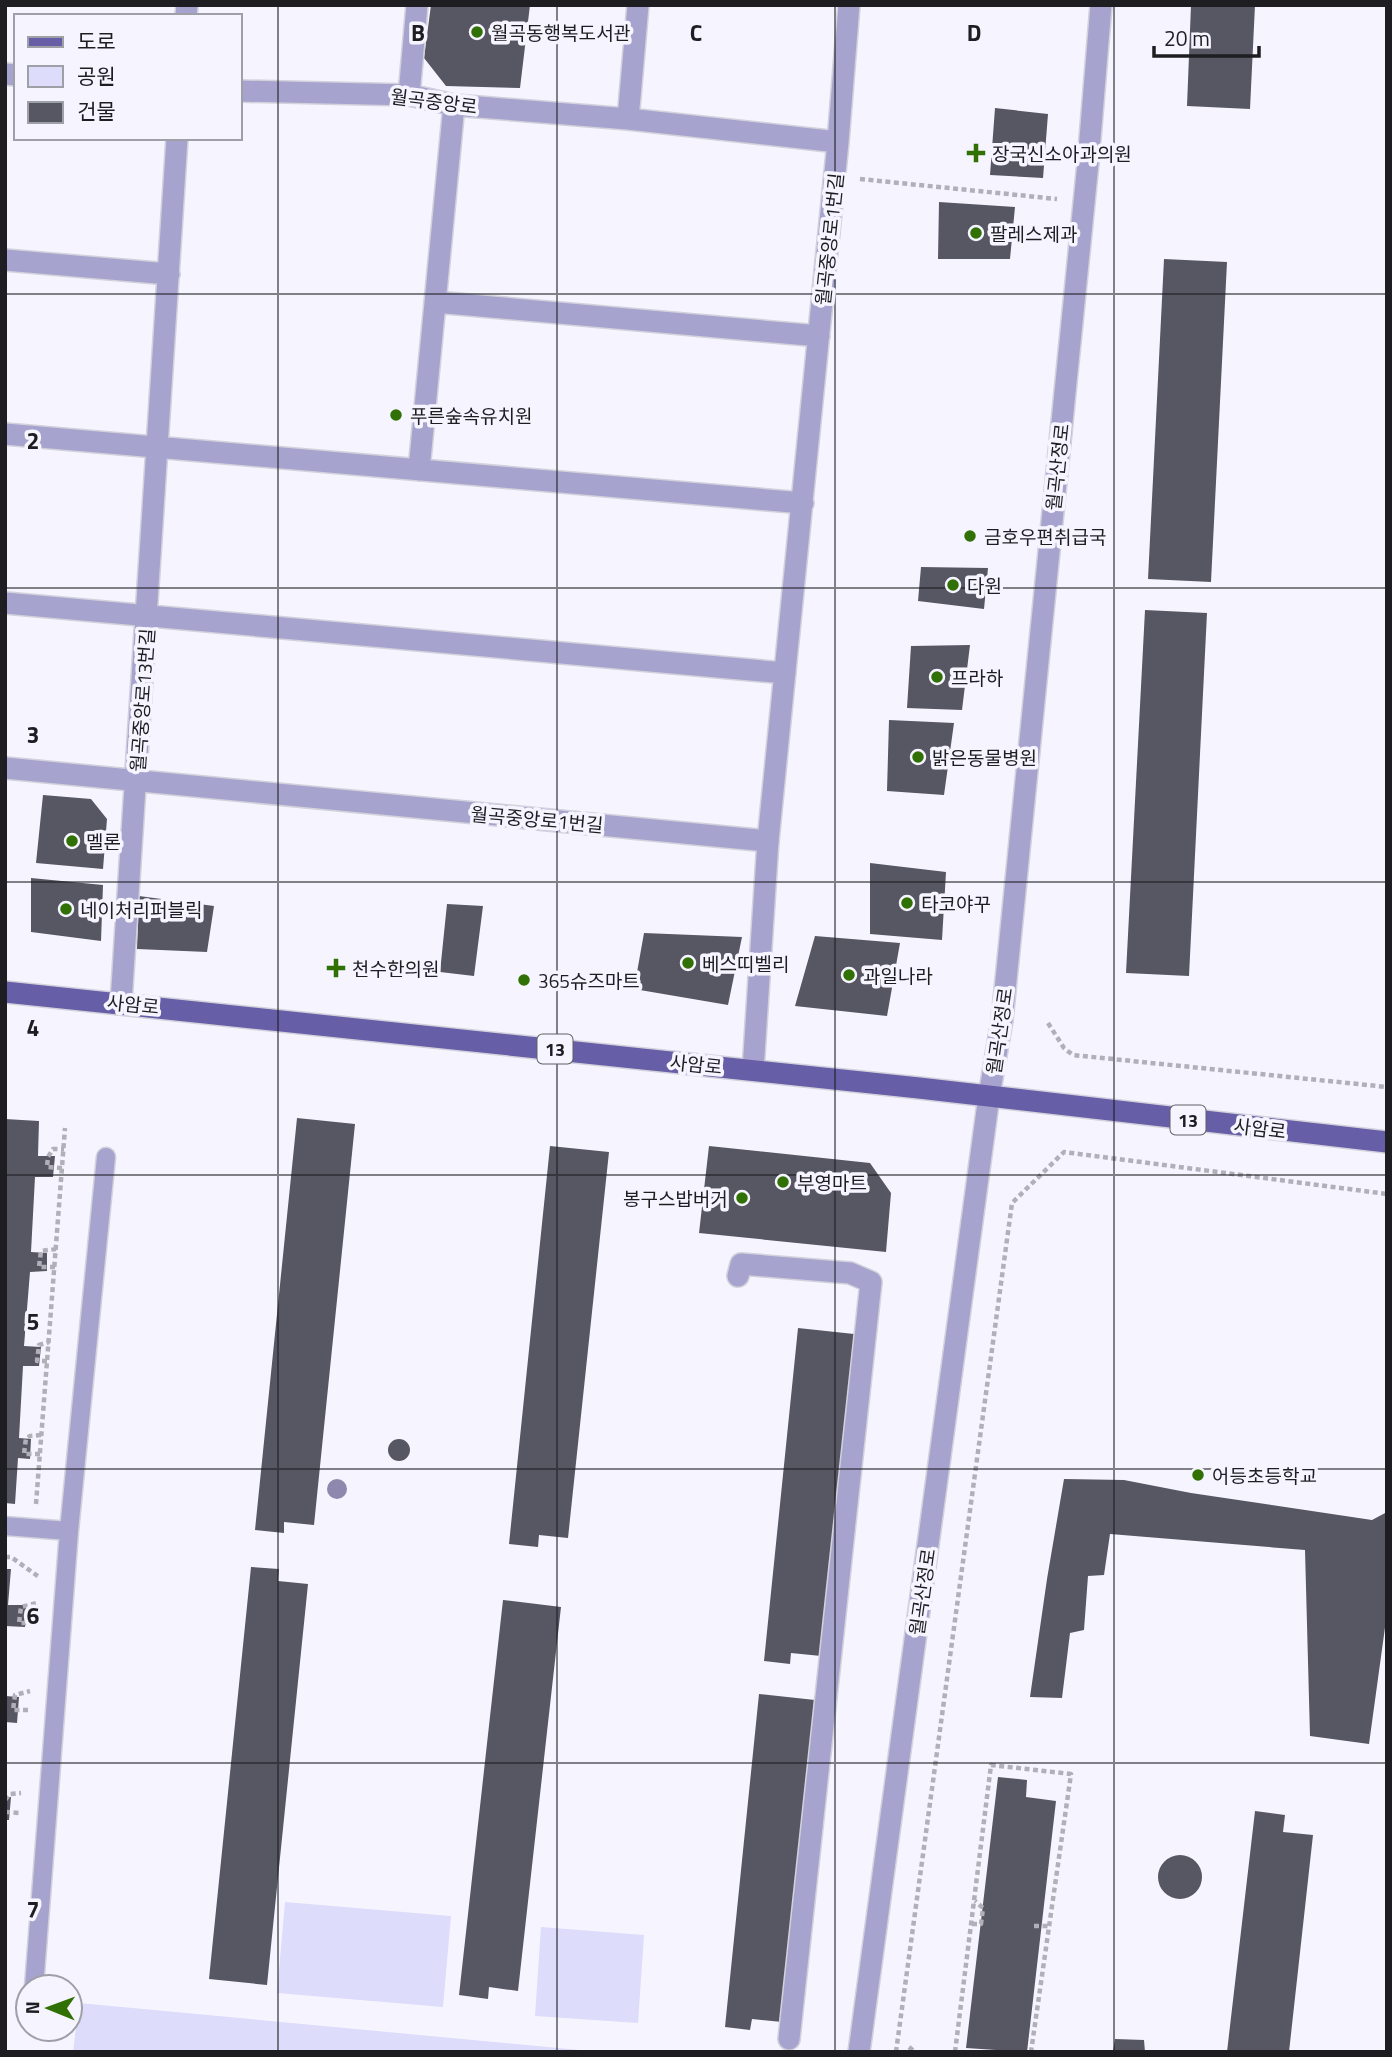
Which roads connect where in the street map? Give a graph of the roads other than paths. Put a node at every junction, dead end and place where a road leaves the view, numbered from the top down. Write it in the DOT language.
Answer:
graph roads {
  1 [pos="418,5"];
  2 [pos="638,5"];
  3 [pos="849,5"];
  4 [pos="1101,5"];
  5 [pos="242,91"];
  6 [pos="409,95"];
  7 [pos="454,105"];
  8 [pos="628,118"];
  9 [pos="177,140"];
  10 [pos="838,142"];
  11 [pos="5,260"];
  12 [pos="169,274"];
  13 [pos="435,302"];
  14 [pos="819,336"];
  15 [pos="5,434"];
  16 [pos="158,448"];
  17 [pos="419,470"];
  18 [pos="803,503"];
  19 [pos="5,603"];
  20 [pos="148,615"];
  21 [pos="785,673"];
  22 [pos="5,768"];
  23 [pos="137,781"];
  24 [pos="768,841"];
  25 [pos="5,992"];
  26 [pos="121,1003"];
  27 [pos="753,1070"];
  28 [pos="989,1096"];
  29 [pos="1387,1142"];
  30 [pos="107,1157"];
  31 [pos="738,1276"];
  32 [pos="5,1526"];
  33 [pos="69,1531"];
  34 [pos="35,1973"];
  35 [pos="789,2039"];
  36 [pos="859,2052"];
  1 -- 6 [label="street"];
  2 -- 8 [label="street"];
  3 -- 10 [label="street, 월곡중앙로1번길"];
  4 -- 28 [label="street, 월곡산정로"];
  5 -- 6 [label="street, 월곡중앙로"];
  6 -- 7 [label="street, 월곡중앙로"];
  7 -- 8 [label="street, 월곡중앙로"];
  7 -- 13 [label="street"];
  8 -- 10 [label="street, 월곡중앙로"];
  9 -- 12 [label="street, 월곡중앙로13번길"];
  10 -- 14 [label="street, 월곡중앙로1번길"];
  11 -- 12 [label="street"];
  12 -- 16 [label="street, 월곡중앙로13번길"];
  13 -- 14 [label="street"];
  13 -- 17 [label="street"];
  14 -- 18 [label="street, 월곡중앙로1번길"];
  15 -- 16 [label="street"];
  16 -- 17 [label="street"];
  16 -- 20 [label="street, 월곡중앙로13번길"];
  17 -- 18 [label="street"];
  18 -- 21 [label="street, 월곡중앙로1번길"];
  19 -- 20 [label="street, 월곡중앙로13번길"];
  20 -- 21 [label="street"];
  20 -- 23 [label="street, 월곡중앙로13번길"];
  21 -- 24 [label="street, 월곡중앙로1번길"];
  22 -- 23 [label="street, 월곡중앙로13번길"];
  23 -- 24 [label="street, 월곡중앙로1번길"];
  23 -- 26 [label="street"];
  24 -- 27 [label="street"];
  25 -- 26 [label="main road, 사암로 / 13"];
  26 -- 27 [label="main road, 사암로 / 13"];
  27 -- 28 [label="main road, 사암로 / 13"];
  28 -- 29 [label="main road, 사암로 / 13"];
  28 -- 36 [label="street, 월곡산정로"];
  30 -- 33 [label="lane"];
  31 -- 35 [label="street"];
  32 -- 33 [label="lane"];
  33 -- 34 [label="lane"];
}
